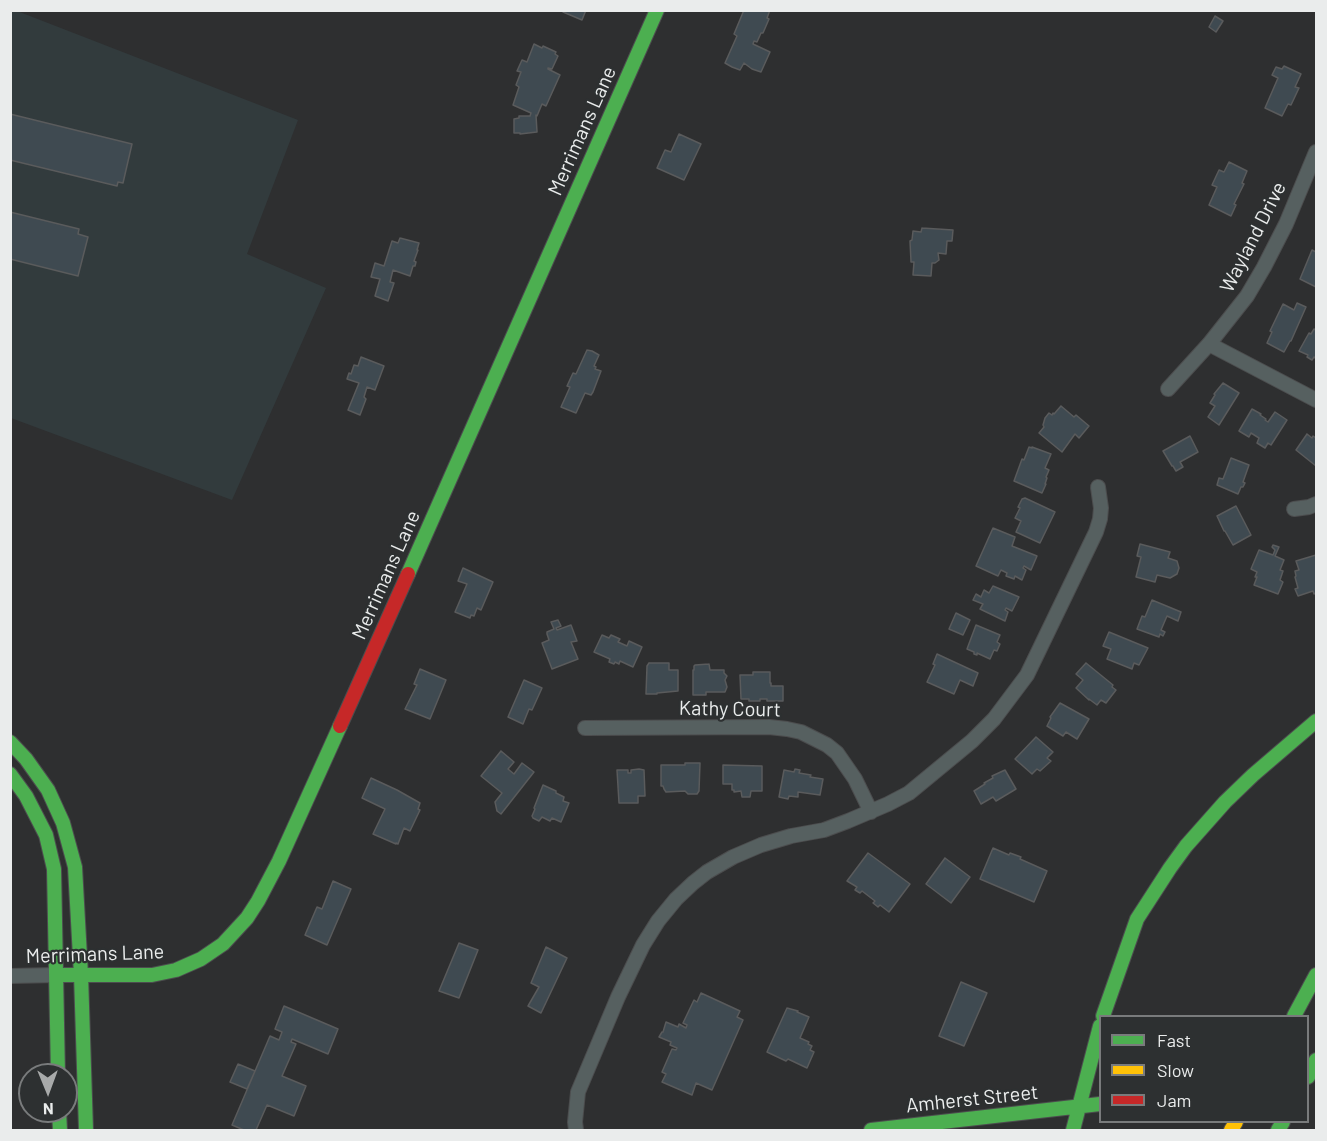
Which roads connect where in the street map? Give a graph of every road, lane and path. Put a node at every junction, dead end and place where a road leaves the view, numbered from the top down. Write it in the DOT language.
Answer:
graph roads {
  1 [pos="657,10"];
  2 [pos="1317,152"];
  3 [pos="1209,344"];
  4 [pos="1168,389"];
  5 [pos="1317,400"];
  6 [pos="1098,488"];
  7 [pos="1317,504"];
  8 [pos="1294,509"];
  9 [pos="1317,721"];
  10 [pos="585,728"];
  11 [pos="10,742"];
  12 [pos="10,774"];
  13 [pos="871,812"];
  14 [pos="56,975"];
  15 [pos="81,975"];
  16 [pos="1317,975"];
  17 [pos="10,976"];
  18 [pos="1104,1015"];
  19 [pos="1295,1015"];
  20 [pos="1099,1033"];
  21 [pos="1317,1060"];
  22 [pos="58,1063"];
  23 [pos="1309,1075"];
  24 [pos="1099,1104"];
  25 [pos="1078,1106"];
  26 [pos="86,1131"];
  27 [pos="576,1131"];
  28 [pos="871,1131"];
  29 [pos="1072,1131"];
  1 -- 15 [label="main road, Merrimans Lane"];
  2 -- 3 [label="street, Wayland Drive"];
  3 -- 4 [label="street, Wayland Drive"];
  3 -- 5 [label="street"];
  6 -- 13 [label="street"];
  7 -- 8 [label="street"];
  9 -- 18 [label="main road"];
  10 -- 13 [label="street, Kathy Court"];
  11 -- 15 [label="main road"];
  12 -- 14 [label="main road"];
  13 -- 27 [label="street"];
  14 -- 15 [label="main road, Merrimans Lane"];
  14 -- 17 [label="street, Merrimans Lane"];
  14 -- 22 [label="main road"];
  15 -- 26 [label="main road"];
  16 -- 19 [label="main road"];
  20 -- 25 [label="main road"];
  21 -- 23 [label="main road"];
  24 -- 25 [label="main road, Amherst Street"];
  25 -- 28 [label="main road, Amherst Street"];
  25 -- 29 [label="main road"];
}
